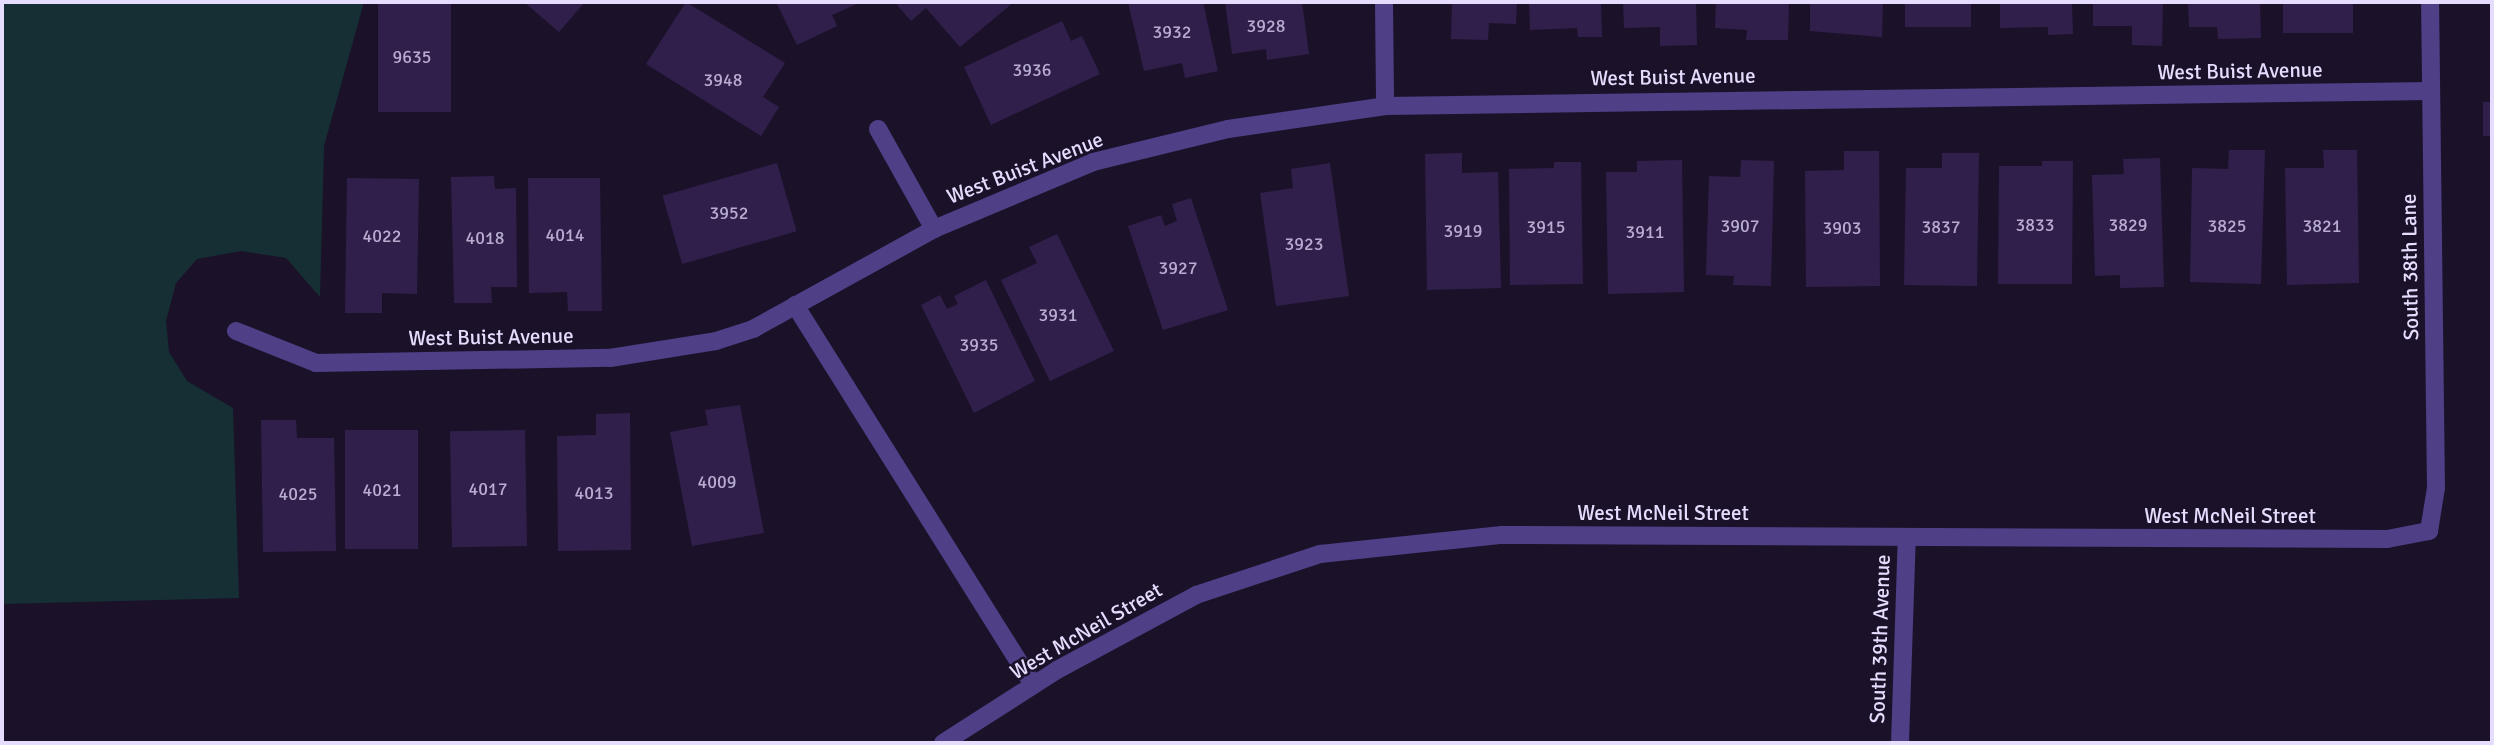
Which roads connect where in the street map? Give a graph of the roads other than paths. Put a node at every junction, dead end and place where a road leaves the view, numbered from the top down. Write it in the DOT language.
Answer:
graph roads {
  1 [pos="1384,2"];
  2 [pos="2430,2"];
  3 [pos="2431,92"];
  4 [pos="1385,106"];
  5 [pos="878,128"];
  6 [pos="934,229"];
  7 [pos="795,305"];
  8 [pos="236,331"];
  9 [pos="2429,531"];
  10 [pos="1907,537"];
  11 [pos="1033,685"];
  12 [pos="943,743"];
  13 [pos="1900,743"];
  1 -- 4 [label="street"];
  2 -- 3 [label="street, South 38th Lane"];
  3 -- 4 [label="street, West Buist Avenue"];
  3 -- 9 [label="street, South 38th Lane"];
  4 -- 6 [label="street, West Buist Avenue"];
  5 -- 6 [label="street, West Buist Avenue"];
  6 -- 7 [label="street, West Buist Avenue"];
  7 -- 8 [label="street, West Buist Avenue"];
  7 -- 11 [label="street"];
  9 -- 10 [label="street, West McNeil Street"];
  10 -- 11 [label="street, West McNeil Street"];
  10 -- 13 [label="street, South 39th Avenue"];
  11 -- 12 [label="street, West McNeil Street"];
}
